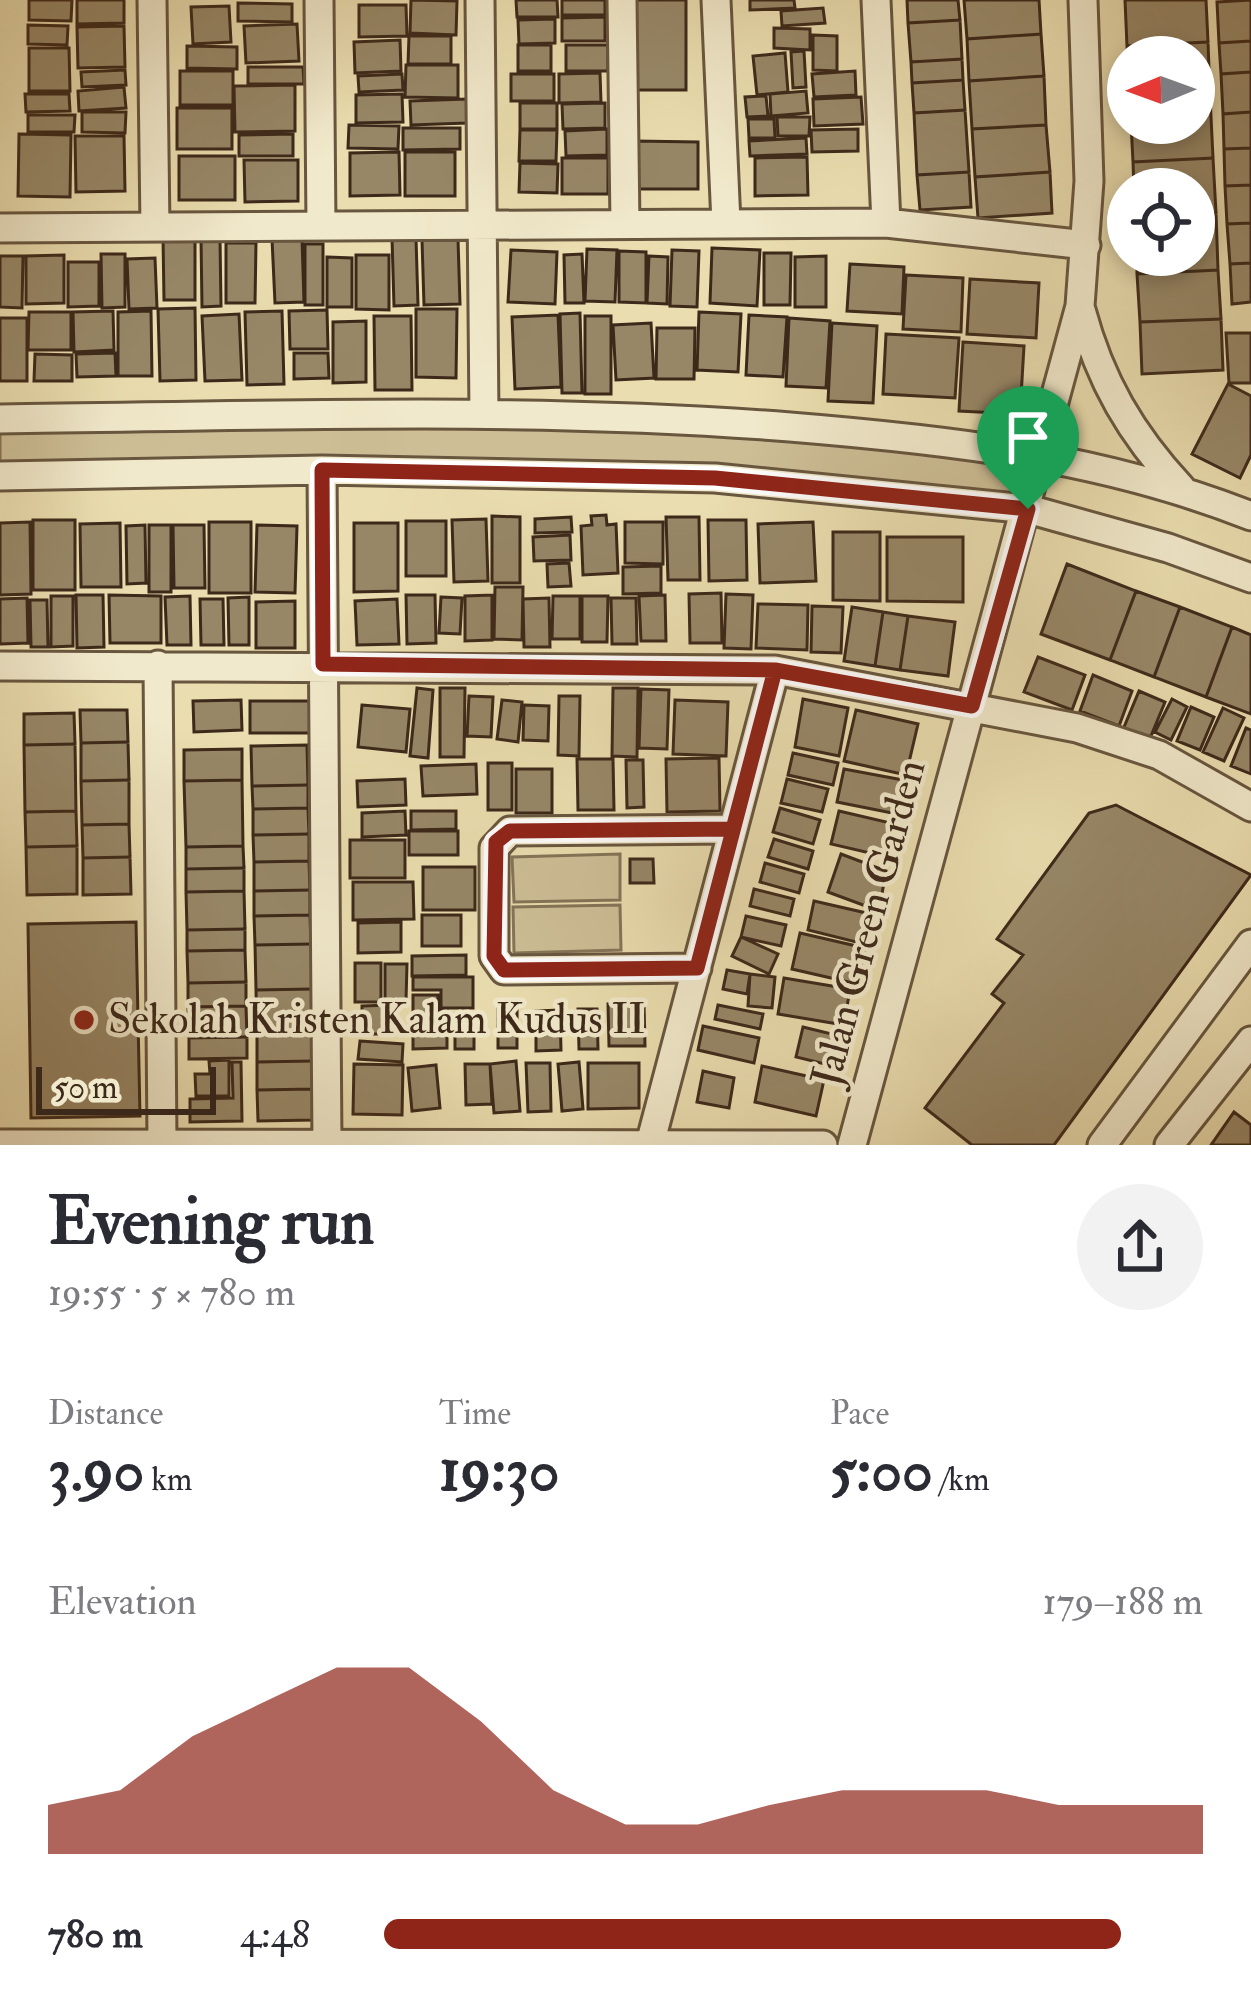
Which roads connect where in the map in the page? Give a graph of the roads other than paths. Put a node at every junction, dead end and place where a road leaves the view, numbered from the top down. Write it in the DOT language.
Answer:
graph roads {
  1 [pos="152,0"];
  2 [pos="319,0"];
  3 [pos="481,0"];
  4 [pos="622,0"];
  5 [pos="716,0"];
  6 [pos="876,0"];
  7 [pos="1083,0"];
  8 [pos="482,223"];
  9 [pos="726,223"];
  10 [pos="886,223"];
  11 [pos="625,224"];
  12 [pos="321,225"];
  13 [pos="154,226"];
  14 [pos="0,228"];
  15 [pos="1086,245"];
  16 [pos="1080,306"];
  17 [pos="484,414"];
  18 [pos="0,419"];
  19 [pos="1043,454"];
  20 [pos="322,470"];
  21 [pos="0,476"];
  22 [pos="1181,489"];
  23 [pos="1028,509"];
  24 [pos="1251,516"];
  25 [pos="1251,578"];
  26 [pos="323,664"];
  27 [pos="158,665"];
  28 [pos="0,666"];
  29 [pos="775,670"];
  30 [pos="972,706"];
  31 [pos="1251,807"];
  32 [pos="733,829"];
  33 [pos="1251,944"];
  34 [pos="697,968"];
  35 [pos="1251,974"];
  36 [pos="1251,1041"];
  37 [pos="162,1142"];
  38 [pos="327,1143"];
  39 [pos="0,1144"];
  40 [pos="650,1144"];
  41 [pos="823,1145"];
  42 [pos="852,1145"];
  43 [pos="1102,1145"];
  44 [pos="1119,1145"];
  45 [pos="1169,1145"];
  1 -- 13 [label="street"];
  2 -- 12 [label="street"];
  3 -- 8 [label="street"];
  4 -- 11 [label="street"];
  5 -- 9 [label="street"];
  6 -- 10 [label="street"];
  7 -- 15 [label="street, Jalan Green Garden"];
  8 -- 11 [label="street"];
  8 -- 12 [label="street"];
  8 -- 17 [label="street"];
  9 -- 10 [label="street"];
  9 -- 11 [label="street"];
  10 -- 15 [label="street"];
  12 -- 13 [label="street"];
  13 -- 14 [label="street"];
  15 -- 16 [label="street, Jalan Green Garden"];
  16 -- 19 [label="street, Jalan Green Garden"];
  16 -- 22 [label="street, Jalan Green Garden"];
  17 -- 18 [label="street"];
  17 -- 19 [label="street"];
  19 -- 22 [label="street"];
  19 -- 23 [label="street, Jalan Green Garden"];
  20 -- 21 [label="street"];
  20 -- 23 [label="street"];
  20 -- 26 [label="street"];
  22 -- 24 [label="street"];
  23 -- 25 [label="street"];
  23 -- 30 [label="street, Jalan Green Garden"];
  26 -- 27 [label="street"];
  26 -- 29 [label="street"];
  26 -- 38 [label="street"];
  27 -- 28 [label="street"];
  27 -- 37 [label="street"];
  29 -- 30 [label="street"];
  29 -- 32 [label="street"];
  30 -- 31 [label="street"];
  30 -- 42 [label="street, Jalan Green Garden"];
  32 -- 34 [label="street"];
  32 -- 34 [label="street"];
  33 -- 43 [label="street"];
  34 -- 40 [label="street"];
  35 -- 44 [label="street"];
  36 -- 45 [label="street"];
  37 -- 38 [label="street"];
  37 -- 39 [label="street"];
  38 -- 40 [label="street"];
  40 -- 41 [label="street"];
}
